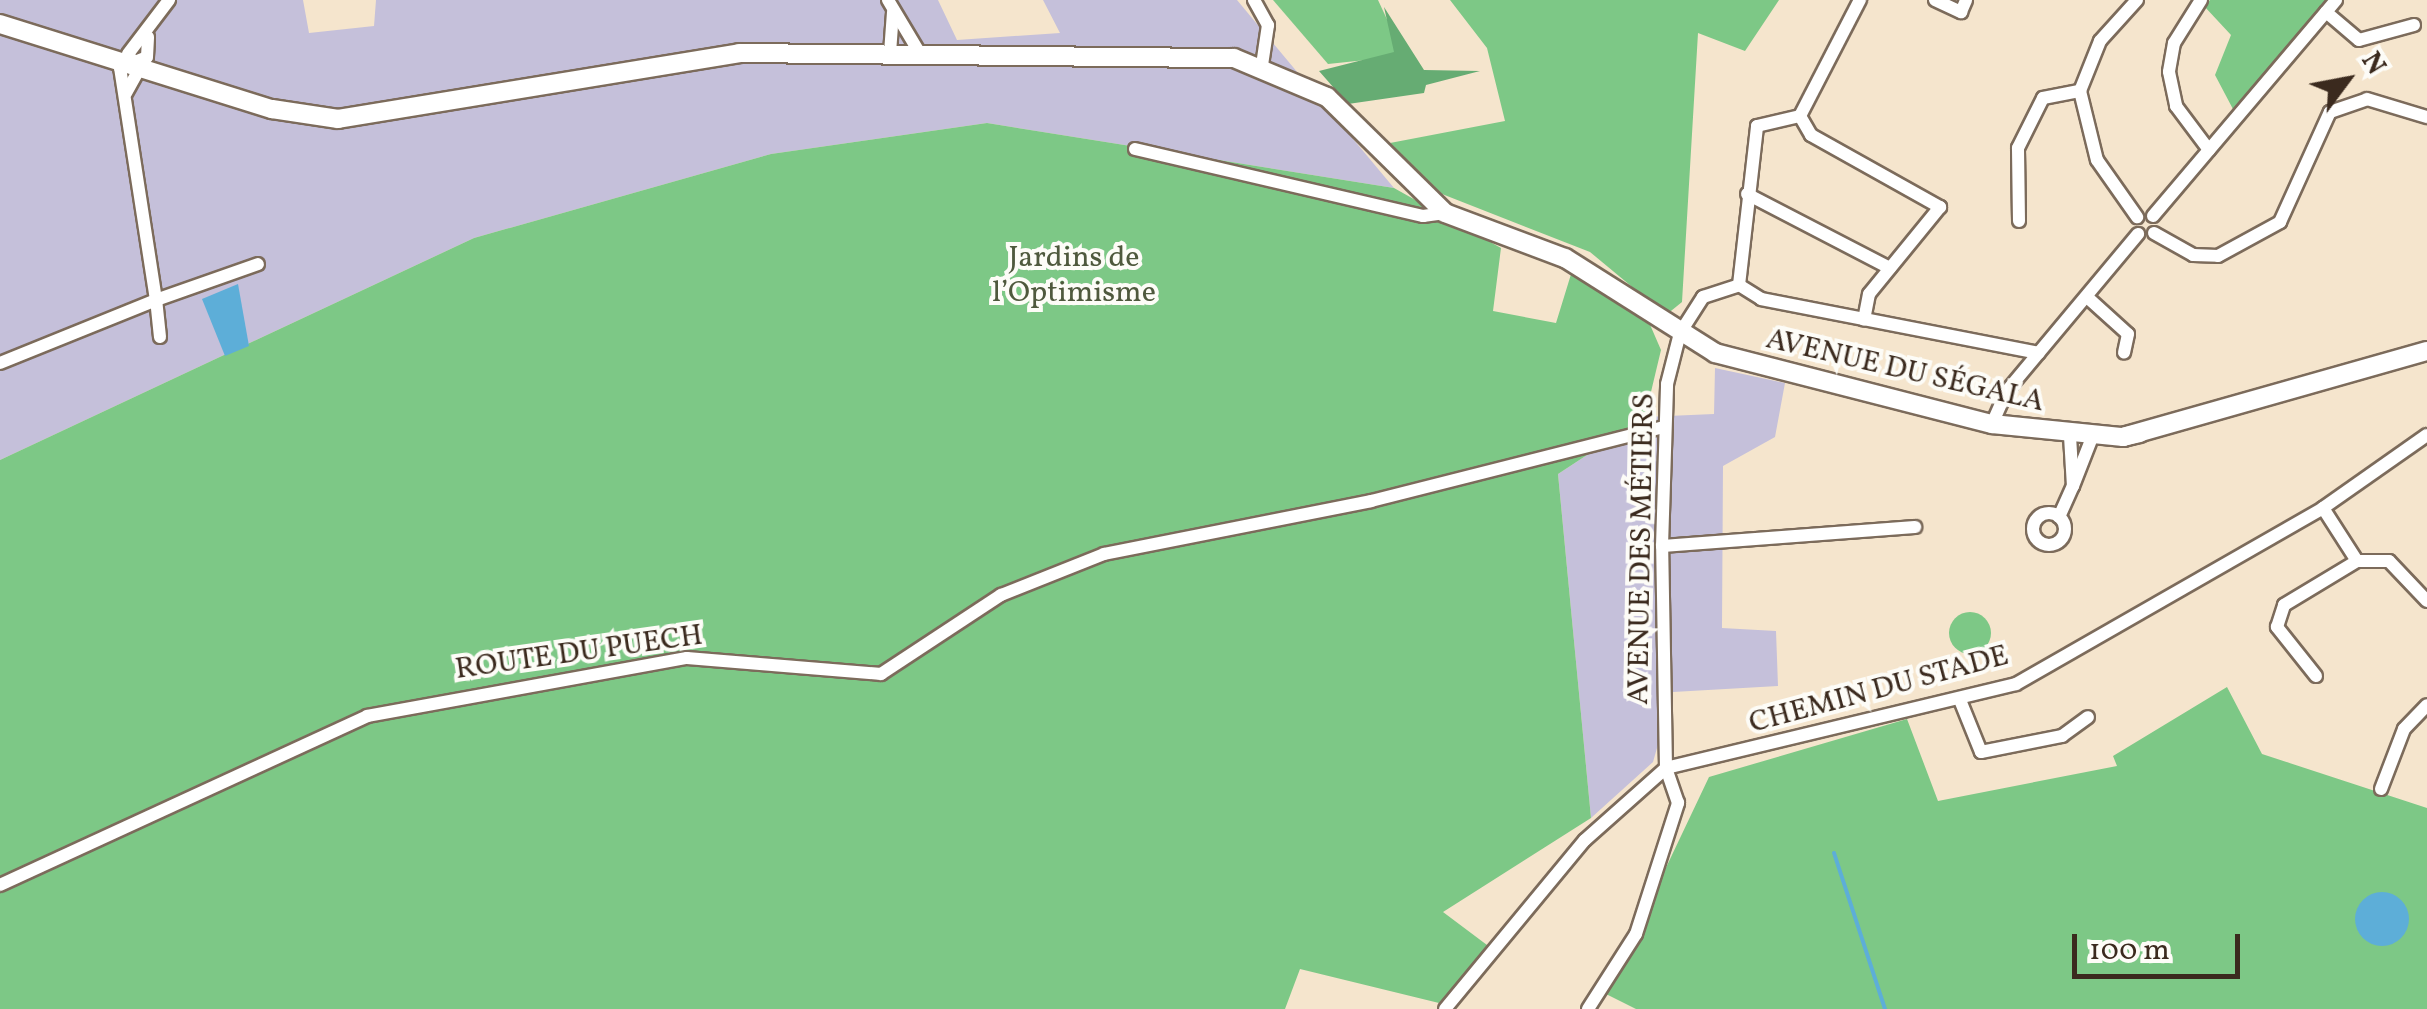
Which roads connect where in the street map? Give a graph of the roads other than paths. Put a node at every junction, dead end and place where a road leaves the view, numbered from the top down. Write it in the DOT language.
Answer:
graph roads {
  1 [pos="169,0"];
  2 [pos="1254,0"];
  3 [pos="1860,0"];
  4 [pos="1935,0"];
  5 [pos="1966,0"];
  6 [pos="2137,0"];
  7 [pos="2201,0"];
  8 [pos="2336,0"];
  9 [pos="890,6"];
  10 [pos="2326,12"];
  11 [pos="0,24"];
  12 [pos="2414,25"];
  13 [pos="919,52"];
  14 [pos="890,53"];
  15 [pos="135,63"];
  16 [pos="1262,65"];
  17 [pos="2080,91"];
  18 [pos="1800,116"];
  19 [pos="2427,117"];
  20 [pos="1135,149"];
  21 [pos="2209,150"];
  22 [pos="1747,194"];
  23 [pos="1445,213"];
  24 [pos="2153,216"];
  25 [pos="2137,217"];
  26 [pos="2018,221"];
  27 [pos="2154,233"];
  28 [pos="2138,234"];
  29 [pos="258,264"];
  30 [pos="1890,268"];
  31 [pos="1738,286"];
  32 [pos="2087,297"];
  33 [pos="156,300"];
  34 [pos="1864,320"];
  35 [pos="1680,333"];
  36 [pos="160,337"];
  37 [pos="2427,351"];
  38 [pos="2039,352"];
  39 [pos="2124,353"];
  40 [pos="0,363"];
  41 [pos="1992,424"];
  42 [pos="1664,427"];
  43 [pos="2427,434"];
  44 [pos="2070,436"];
  45 [pos="2091,440"];
  46 [pos="2073,486"];
  47 [pos="2322,508"];
  48 [pos="2059,517"];
  49 [pos="1916,527"];
  50 [pos="1662,546"];
  51 [pos="2357,561"];
  52 [pos="2427,602"];
  53 [pos="2316,676"];
  54 [pos="1960,700"];
  55 [pos="2427,705"];
  56 [pos="2088,717"];
  57 [pos="1666,768"];
  58 [pos="2381,789"];
  59 [pos="0,886"];
  60 [pos="1445,1009"];
  61 [pos="1588,1009"];
  1 -- 15 [label="street"];
  2 -- 16 [label="street"];
  3 -- 18 [label="street"];
  4 -- 5 [label="street"];
  6 -- 17 [label="street"];
  7 -- 21 [label="street"];
  8 -- 10 [label="street"];
  9 -- 13 [label="street"];
  9 -- 14 [label="street"];
  10 -- 12 [label="street"];
  10 -- 21 [label="street"];
  11 -- 15 [label="street"];
  13 -- 14 [label="street"];
  13 -- 16 [label="street"];
  14 -- 15 [label="street"];
  15 -- 33 [label="street"];
  16 -- 23 [label="street"];
  17 -- 25 [label="street"];
  17 -- 26 [label="street"];
  18 -- 22 [label="street"];
  18 -- 30 [label="street"];
  19 -- 27 [label="street"];
  20 -- 23 [label="street"];
  21 -- 24 [label="street"];
  22 -- 30 [label="street"];
  22 -- 31 [label="street"];
  23 -- 35 [label="street, AVENUE DU SÉGALA"];
  24 -- 25 [label="street"];
  24 -- 27 [label="street"];
  25 -- 28 [label="street"];
  27 -- 28 [label="street"];
  28 -- 32 [label="street"];
  29 -- 33 [label="street"];
  30 -- 34 [label="street"];
  31 -- 34 [label="street"];
  31 -- 35 [label="street"];
  32 -- 38 [label="street"];
  32 -- 39 [label="street"];
  33 -- 36 [label="street"];
  33 -- 40 [label="street"];
  34 -- 38 [label="street"];
  35 -- 41 [label="street, AVENUE DU SÉGALA"];
  35 -- 42 [label="street, AVENUE DES MÉTIERS"];
  37 -- 45 [label="street, AVENUE DU SÉGALA"];
  38 -- 41 [label="street"];
  41 -- 44 [label="street, AVENUE DU SÉGALA"];
  42 -- 50 [label="street, AVENUE DES MÉTIERS"];
  42 -- 59 [label="street, ROUTE DU PUECH"];
  43 -- 47 [label="street, CHEMIN DU STADE"];
  44 -- 45 [label="street, AVENUE DU SÉGALA"];
  44 -- 46 [label="street"];
  45 -- 46 [label="street"];
  46 -- 48 [label="street"];
  47 -- 51 [label="street"];
  47 -- 54 [label="street, CHEMIN DU STADE"];
  49 -- 50 [label="street"];
  50 -- 57 [label="street, AVENUE DES MÉTIERS"];
  51 -- 52 [label="street"];
  51 -- 53 [label="street"];
  54 -- 56 [label="street"];
  54 -- 57 [label="street, CHEMIN DU STADE"];
  55 -- 58 [label="street"];
  57 -- 60 [label="street, CHEMIN DU STADE"];
  57 -- 61 [label="street, AVENUE DES MÉTIERS"];
}
